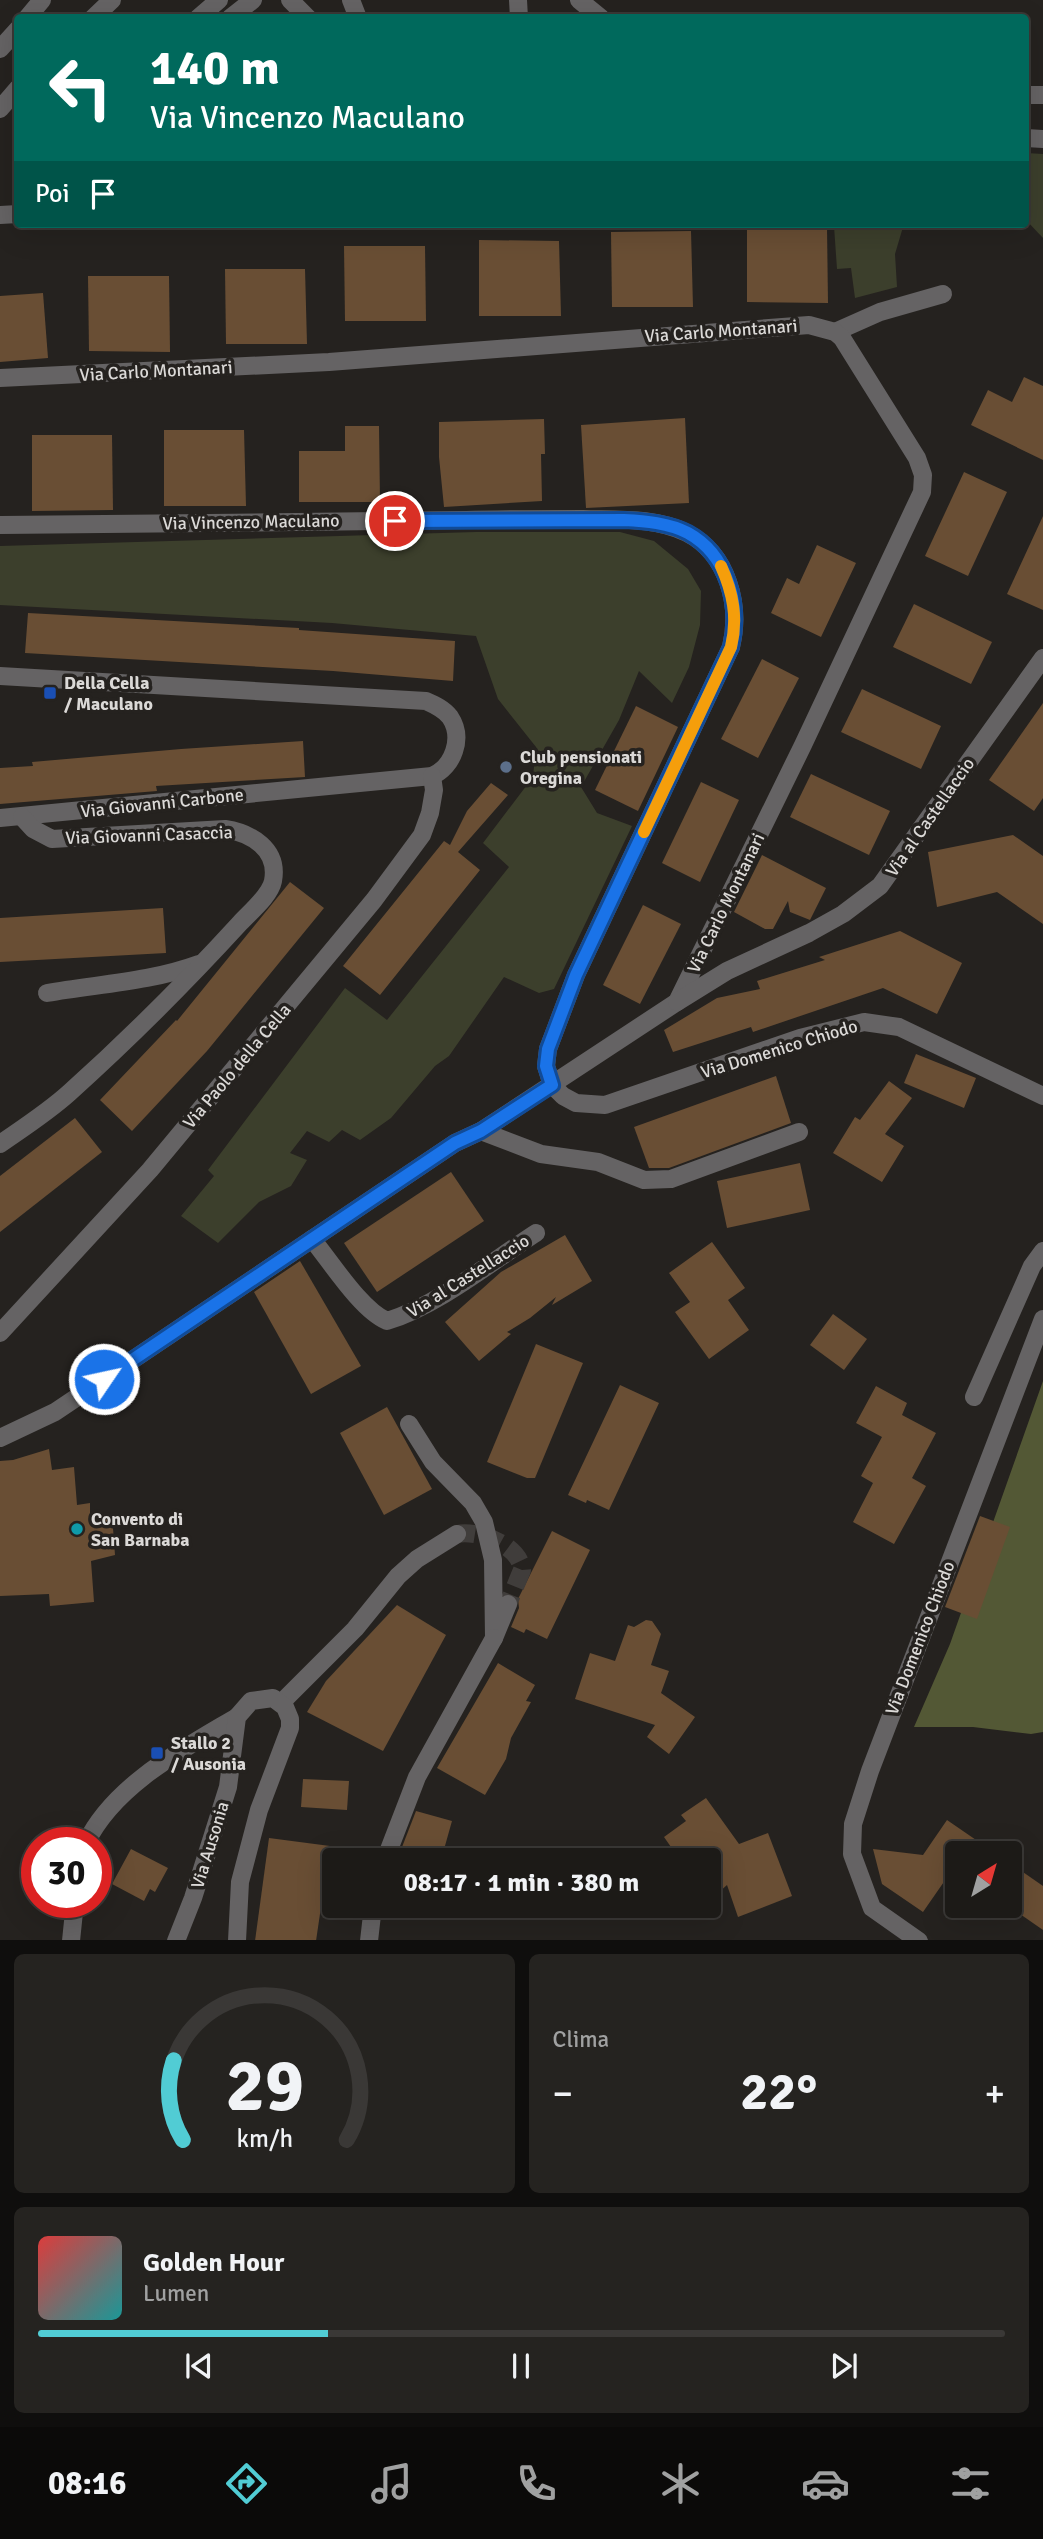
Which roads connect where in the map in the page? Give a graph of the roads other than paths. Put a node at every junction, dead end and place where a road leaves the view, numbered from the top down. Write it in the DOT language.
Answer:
graph roads {
  1 [pos="42,0"];
  2 [pos="112,0"];
  3 [pos="219,0"];
  4 [pos="253,0"];
  5 [pos="290,0"];
  6 [pos="579,0"];
  7 [pos="30,14"];
  8 [pos="97,14"];
  9 [pos="203,14"];
  10 [pos="235,14"];
  11 [pos="304,14"];
  12 [pos="596,14"];
  13 [pos="14,33"];
  14 [pos="0,49"];
  15 [pos="14,92"];
  16 [pos="0,108"];
  17 [pos="943,294"];
  18 [pos="835,332"];
  19 [pos="0,378"];
  20 [pos="0,525"];
  21 [pos="1043,658"];
  22 [pos="0,676"];
  23 [pos="432,776"];
  24 [pos="22,817"];
  25 [pos="0,818"];
  26 [pos="205,961"];
  27 [pos="47,993"];
  28 [pos="677,1002"];
  29 [pos="552,1085"];
  30 [pos="1043,1096"];
  31 [pos="481,1131"];
  32 [pos="799,1132"];
  33 [pos="0,1144"];
  34 [pos="536,1233"];
  35 [pos="312,1239"];
  36 [pos="1043,1251"];
  37 [pos="1043,1320"];
  38 [pos="0,1333"];
  39 [pos="974,1397"];
  40 [pos="409,1424"];
  41 [pos="0,1438"];
  42 [pos="457,1534"];
  43 [pos="508,1604"];
  44 [pos="494,1638"];
  45 [pos="281,1703"];
  46 [pos="237,1717"];
  47 [pos="94,1827"];
  48 [pos="390,1848"];
  49 [pos="73,1918"];
  50 [pos="372,1918"];
  51 [pos="71,1940"];
  52 [pos="176,1940"];
  53 [pos="237,1940"];
  54 [pos="369,1940"];
  55 [pos="918,1940"];
  1 -- 7 [label="street"];
  2 -- 8 [label="street"];
  3 -- 9 [label="street"];
  4 -- 10 [label="street"];
  5 -- 11 [label="street"];
  6 -- 12 [label="street"];
  13 -- 14 [label="street"];
  15 -- 16 [label="street"];
  17 -- 18 [label="street"];
  18 -- 19 [label="street, Via Carlo Montanari"];
  18 -- 28 [label="street, Via Carlo Montanari"];
  20 -- 29 [label="street, Via Vincenzo Maculano"];
  21 -- 28 [label="street, Via al Castellaccio"];
  22 -- 23 [label="street"];
  23 -- 24 [label="street, Via Giovanni Carbone"];
  23 -- 38 [label="street, Via Paolo della Cella"];
  24 -- 25 [label="street, Via Giovanni Carbone"];
  24 -- 26 [label="street, Via Giovanni Casaccia"];
  26 -- 27 [label="street, Via Giovanni Casaccia"];
  26 -- 33 [label="street, Via Giovanni Casaccia"];
  28 -- 29 [label="street"];
  29 -- 30 [label="street, Via Domenico Chiodo"];
  29 -- 31 [label="street"];
  31 -- 32 [label="street"];
  31 -- 35 [label="street"];
  34 -- 35 [label="street, Via al Castellaccio"];
  35 -- 41 [label="street"];
  36 -- 39 [label="street"];
  37 -- 55 [label="street, Via Domenico Chiodo"];
  40 -- 44 [label="street"];
  42 -- 45 [label="street"];
  43 -- 44 [label="street"];
  44 -- 48 [label="street"];
  45 -- 46 [label="street"];
  45 -- 53 [label="street, Via Ausonia"];
  46 -- 47 [label="street"];
  46 -- 52 [label="street, Via Ausonia"];
  49 -- 51 [label="street"];
  50 -- 54 [label="street"];
}
